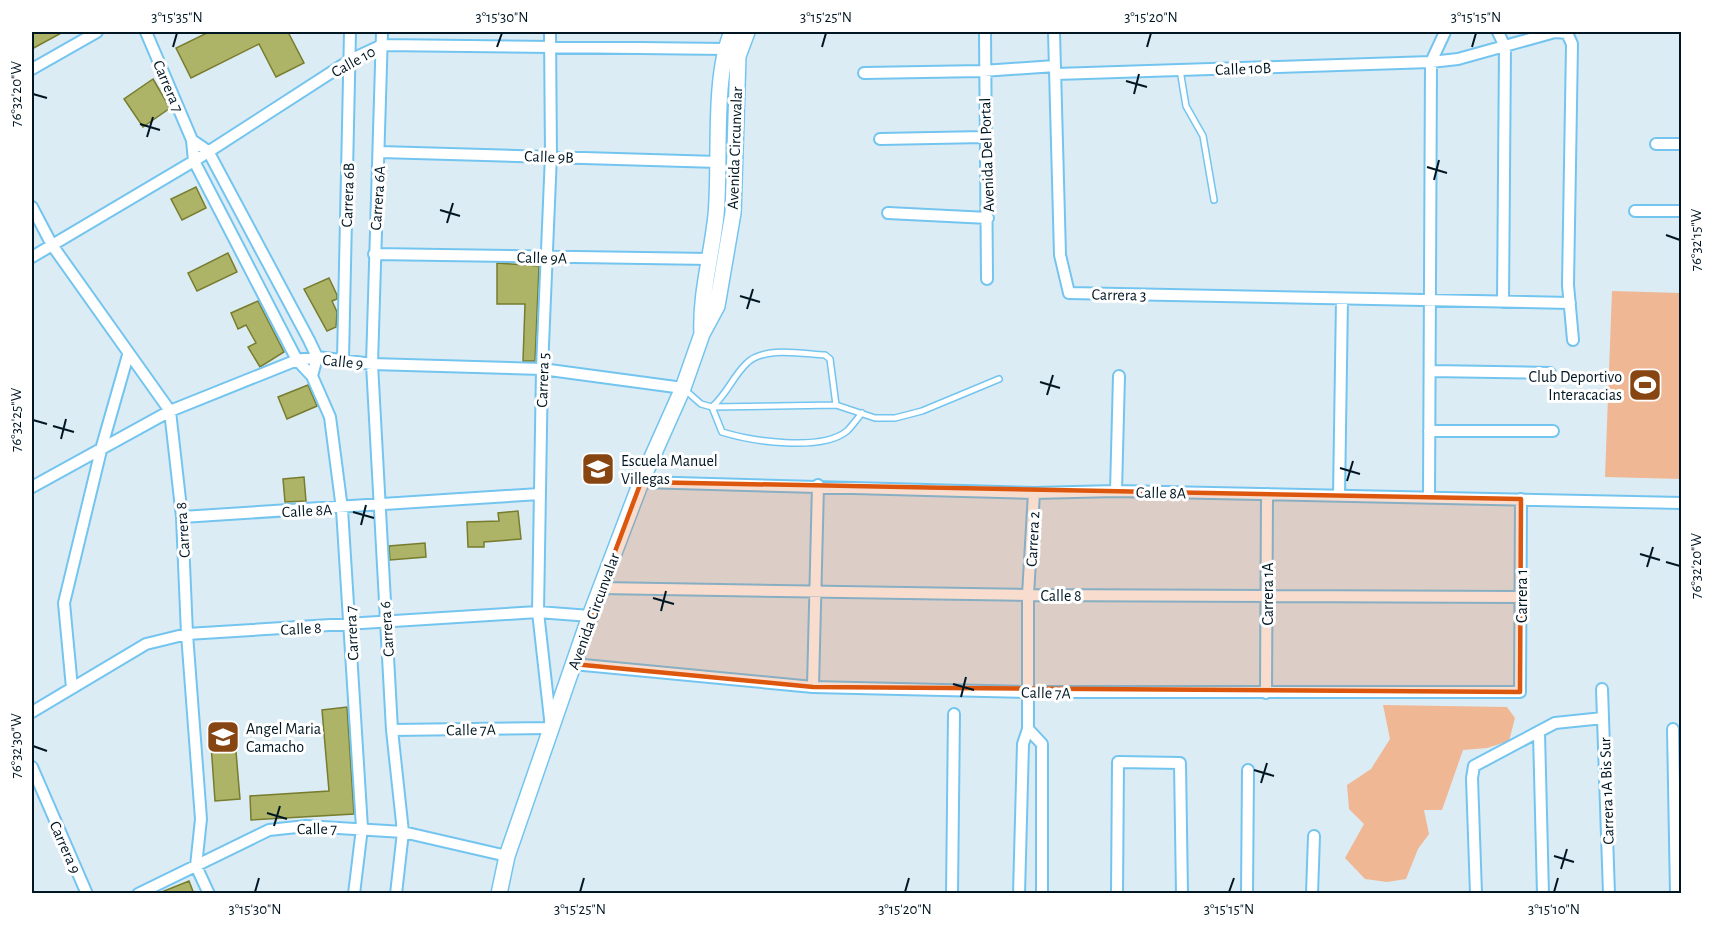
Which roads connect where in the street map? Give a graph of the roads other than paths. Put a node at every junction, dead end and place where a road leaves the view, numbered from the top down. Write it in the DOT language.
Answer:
graph roads {
  1 [pos="97,32"];
  2 [pos="146,32"];
  3 [pos="350,32"];
  4 [pos="382,32"];
  5 [pos="550,32"];
  6 [pos="747,32"];
  7 [pos="985,32"];
  8 [pos="1054,32"];
  9 [pos="1445,32"];
  10 [pos="1498,32"];
  11 [pos="728,38"];
  12 [pos="382,45"];
  13 [pos="550,45"];
  14 [pos="1504,46"];
  15 [pos="352,59"];
  16 [pos="1431,62"];
  17 [pos="32,69"];
  18 [pos="1055,70"];
  19 [pos="1180,70"];
  20 [pos="983,71"];
  21 [pos="864,73"];
  22 [pos="985,137"];
  23 [pos="880,139"];
  24 [pos="192,140"];
  25 [pos="1656,144"];
  26 [pos="1682,144"];
  27 [pos="208,151"];
  28 [pos="380,152"];
  29 [pos="551,155"];
  30 [pos="194,161"];
  31 [pos="718,162"];
  32 [pos="1214,200"];
  33 [pos="32,207"];
  34 [pos="1635,211"];
  35 [pos="1682,211"];
  36 [pos="888,213"];
  37 [pos="988,218"];
  38 [pos="52,245"];
  39 [pos="374,254"];
  40 [pos="32,257"];
  41 [pos="547,257"];
  42 [pos="711,260"];
  43 [pos="987,279"];
  44 [pos="1342,299"];
  45 [pos="1432,302"];
  46 [pos="1503,302"];
  47 [pos="1570,303"];
  48 [pos="702,334"];
  49 [pos="1573,340"];
  50 [pos="128,355"];
  51 [pos="317,357"];
  52 [pos="343,359"];
  53 [pos="297,360"];
  54 [pos="372,364"];
  55 [pos="542,369"];
  56 [pos="1431,370"];
  57 [pos="1550,373"];
  58 [pos="312,376"];
  59 [pos="1119,376"];
  60 [pos="999,379"];
  61 [pos="683,388"];
  62 [pos="836,405"];
  63 [pos="712,406"];
  64 [pos="170,411"];
  65 [pos="862,413"];
  66 [pos="1430,431"];
  67 [pos="1553,431"];
  68 [pos="102,446"];
  69 [pos="641,482"];
  70 [pos="818,485"];
  71 [pos="32,487"];
  72 [pos="1116,491"];
  73 [pos="1034,493"];
  74 [pos="539,494"];
  75 [pos="1267,494"];
  76 [pos="1339,496"];
  77 [pos="1430,498"];
  78 [pos="1521,500"];
  79 [pos="1682,503"];
  80 [pos="378,505"];
  81 [pos="342,508"];
  82 [pos="182,517"];
  83 [pos="601,588"];
  84 [pos="815,592"];
  85 [pos="1267,594"];
  86 [pos="1028,595"];
  87 [pos="1521,597"];
  88 [pos="538,612"];
  89 [pos="590,616"];
  90 [pos="386,622"];
  91 [pos="351,625"];
  92 [pos="187,634"];
  93 [pos="573,664"];
  94 [pos="813,687"];
  95 [pos="72,688"];
  96 [pos="1602,689"];
  97 [pos="1027,692"];
  98 [pos="1520,692"];
  99 [pos="1266,693"];
  100 [pos="32,712"];
  101 [pos="954,714"];
  102 [pos="1603,718"];
  103 [pos="550,728"];
  104 [pos="1028,729"];
  105 [pos="1673,729"];
  106 [pos="392,730"];
  107 [pos="1539,733"];
  108 [pos="32,767"];
  109 [pos="1248,770"];
  110 [pos="362,828"];
  111 [pos="403,832"];
  112 [pos="1314,836"];
  113 [pos="507,856"];
  114 [pos="196,866"];
  115 [pos="87,894"];
  116 [pos="138,894"];
  117 [pos="209,894"];
  118 [pos="354,894"];
  119 [pos="396,894"];
  120 [pos="499,894"];
  121 [pos="952,894"];
  122 [pos="1019,894"];
  123 [pos="1042,894"];
  124 [pos="1117,894"];
  125 [pos="1182,894"];
  126 [pos="1248,894"];
  127 [pos="1312,894"];
  128 [pos="1476,894"];
  129 [pos="1543,894"];
  130 [pos="1610,894"];
  131 [pos="1676,894"];
  1 -- 17 [label="street"];
  2 -- 24 [label="street, Carrera 7"];
  3 -- 15 [label="street, Carrera 6B"];
  4 -- 12 [label="street, Carrera 6A"];
  5 -- 13 [label="street, Carrera 5"];
  6 -- 48 [label="main road, Avenida Circunvalar"];
  7 -- 20 [label="street, Avenida Del Portal"];
  8 -- 18 [label="street, Carrera 3"];
  9 -- 16 [label="street"];
  10 -- 14 [label="street"];
  11 -- 13 [label="street, Calle 10"];
  11 -- 31 [label="main road, Avenida Circunvalar"];
  12 -- 13 [label="street, Calle 10"];
  12 -- 15 [label="street, Calle 10"];
  12 -- 28 [label="street, Carrera 6A"];
  13 -- 29 [label="street, Carrera 5"];
  14 -- 16 [label="street, Calle 10B"];
  14 -- 46 [label="street"];
  14 -- 47 [label="street, Calle 10B"];
  15 -- 27 [label="street, Calle 10"];
  15 -- 52 [label="street, Carrera 6B"];
  16 -- 19 [label="street, Calle 10B"];
  16 -- 45 [label="street"];
  18 -- 19 [label="street, Calle 10B"];
  18 -- 20 [label="street, Calle 10B"];
  18 -- 44 [label="street, Carrera 3"];
  19 -- 32 [label="lane"];
  20 -- 21 [label="street, Calle 10B"];
  20 -- 22 [label="street, Avenida Del Portal"];
  22 -- 23 [label="street"];
  22 -- 37 [label="street, Avenida Del Portal"];
  24 -- 27 [label="street"];
  24 -- 30 [label="street, Carrera 7"];
  25 -- 26 [label="street"];
  27 -- 30 [label="street, Calle 10"];
  27 -- 51 [label="street"];
  28 -- 29 [label="street, Calle 9B"];
  28 -- 39 [label="street, Carrera 6A"];
  29 -- 31 [label="street, Calle 9B"];
  29 -- 41 [label="street, Carrera 5"];
  30 -- 38 [label="street, Calle 10"];
  30 -- 53 [label="street, Carrera 7"];
  31 -- 42 [label="main road, Avenida Circunvalar"];
  33 -- 38 [label="street"];
  34 -- 35 [label="street"];
  36 -- 37 [label="street"];
  37 -- 43 [label="street, Avenida Del Portal"];
  38 -- 40 [label="street, Calle 10"];
  38 -- 50 [label="street"];
  39 -- 41 [label="street, Calle 9A"];
  39 -- 54 [label="street, Carrera 6A"];
  41 -- 42 [label="street, Calle 9A"];
  41 -- 55 [label="street, Carrera 5"];
  42 -- 48 [label="main road, Avenida Circunvalar"];
  44 -- 45 [label="street, Carrera 3"];
  44 -- 76 [label="street"];
  45 -- 46 [label="street, Carrera 3"];
  45 -- 56 [label="street"];
  46 -- 47 [label="street, Carrera 3"];
  47 -- 49 [label="street"];
  48 -- 61 [label="main road, Avenida Circunvalar"];
  50 -- 64 [label="street"];
  50 -- 68 [label="street"];
  51 -- 52 [label="street, Calle 9"];
  51 -- 53 [label="street, Calle 9"];
  51 -- 58 [label="street"];
  52 -- 54 [label="street, Calle 9"];
  53 -- 58 [label="street, Carrera 7"];
  53 -- 64 [label="street, Calle 9"];
  54 -- 55 [label="street, Calle 9"];
  54 -- 80 [label="street, Carrera 6"];
  55 -- 61 [label="street, Calle 9"];
  55 -- 74 [label="street, Carrera 5"];
  56 -- 57 [label="street"];
  56 -- 66 [label="street"];
  58 -- 81 [label="street, Carrera 7"];
  59 -- 72 [label="street"];
  60 -- 65 [label="lane"];
  61 -- 63 [label="lane"];
  61 -- 69 [label="main road, Avenida Circunvalar"];
  62 -- 63 [label="lane"];
  62 -- 63 [label="lane"];
  62 -- 65 [label="lane"];
  63 -- 65 [label="lane"];
  64 -- 68 [label="street, Calle 9"];
  64 -- 82 [label="street, Carrera 8"];
  66 -- 67 [label="street"];
  66 -- 77 [label="street"];
  68 -- 71 [label="street, Calle 9"];
  68 -- 95 [label="street"];
  69 -- 70 [label="street, Calle 8A"];
  69 -- 83 [label="main road, Avenida Circunvalar"];
  70 -- 73 [label="street, Calle 8A"];
  70 -- 84 [label="street"];
  72 -- 73 [label="street, Calle 8A"];
  72 -- 75 [label="street, Calle 8A"];
  73 -- 86 [label="street, Carrera 2"];
  74 -- 80 [label="street, Calle 8A"];
  74 -- 88 [label="street, Carrera 5"];
  75 -- 76 [label="street, Calle 8A"];
  75 -- 85 [label="street, Carrera 1A"];
  76 -- 77 [label="street, Calle 8A"];
  77 -- 78 [label="street, Calle 8A"];
  78 -- 79 [label="street, Calle 8A"];
  78 -- 87 [label="street, Carrera 1"];
  80 -- 81 [label="street, Calle 8A"];
  80 -- 90 [label="street, Carrera 6"];
  81 -- 82 [label="street, Calle 8A"];
  81 -- 91 [label="street, Carrera 7"];
  82 -- 92 [label="street, Carrera 8"];
  83 -- 84 [label="street, Calle 8"];
  83 -- 89 [label="main road, Avenida Circunvalar"];
  84 -- 86 [label="street, Calle 8"];
  84 -- 94 [label="street"];
  85 -- 86 [label="street, Calle 8"];
  85 -- 87 [label="street, Calle 8"];
  85 -- 99 [label="street, Carrera 1A"];
  86 -- 97 [label="street, Carrera 2"];
  87 -- 98 [label="street, Carrera 1"];
  88 -- 89 [label="street, Calle 8"];
  88 -- 90 [label="street, Calle 8"];
  88 -- 103 [label="street, Carrera 5"];
  89 -- 93 [label="main road, Avenida Circunvalar"];
  90 -- 91 [label="street, Calle 8"];
  90 -- 106 [label="street, Carrera 6"];
  91 -- 92 [label="street, Calle 8"];
  91 -- 110 [label="street, Carrera 7"];
  92 -- 95 [label="street, Calle 8"];
  92 -- 114 [label="street, Carrera 8"];
  93 -- 94 [label="street, Calle 7A"];
  93 -- 103 [label="main road, Avenida Circunvalar"];
  94 -- 97 [label="street, Calle 7A"];
  95 -- 100 [label="street, Calle 8"];
  96 -- 102 [label="street, Carrera 1A Bis Sur"];
  97 -- 99 [label="street, Calle 7A"];
  97 -- 104 [label="street, Carrera 2"];
  98 -- 99 [label="street, Calle 7A"];
  101 -- 121 [label="street"];
  102 -- 107 [label="street"];
  102 -- 130 [label="street, Carrera 1A Bis Sur"];
  103 -- 106 [label="street, Calle 7A"];
  103 -- 113 [label="main road, Avenida Circunvalar"];
  104 -- 122 [label="street, Carrera 2"];
  104 -- 123 [label="street, Carrera 2"];
  105 -- 131 [label="street"];
  106 -- 111 [label="street, Carrera 6"];
  107 -- 128 [label="street"];
  107 -- 129 [label="street"];
  108 -- 115 [label="street, Carrera 9"];
  109 -- 126 [label="street"];
  110 -- 111 [label="street, Calle 7"];
  110 -- 114 [label="street, Calle 7"];
  110 -- 118 [label="street, Carrera 7"];
  111 -- 113 [label="street, Calle 7"];
  111 -- 119 [label="street, Carrera 6"];
  112 -- 127 [label="street"];
  113 -- 120 [label="main road, Avenida Circunvalar"];
  114 -- 116 [label="street, Calle 7"];
  114 -- 117 [label="street"];
  124 -- 125 [label="street"];
}
